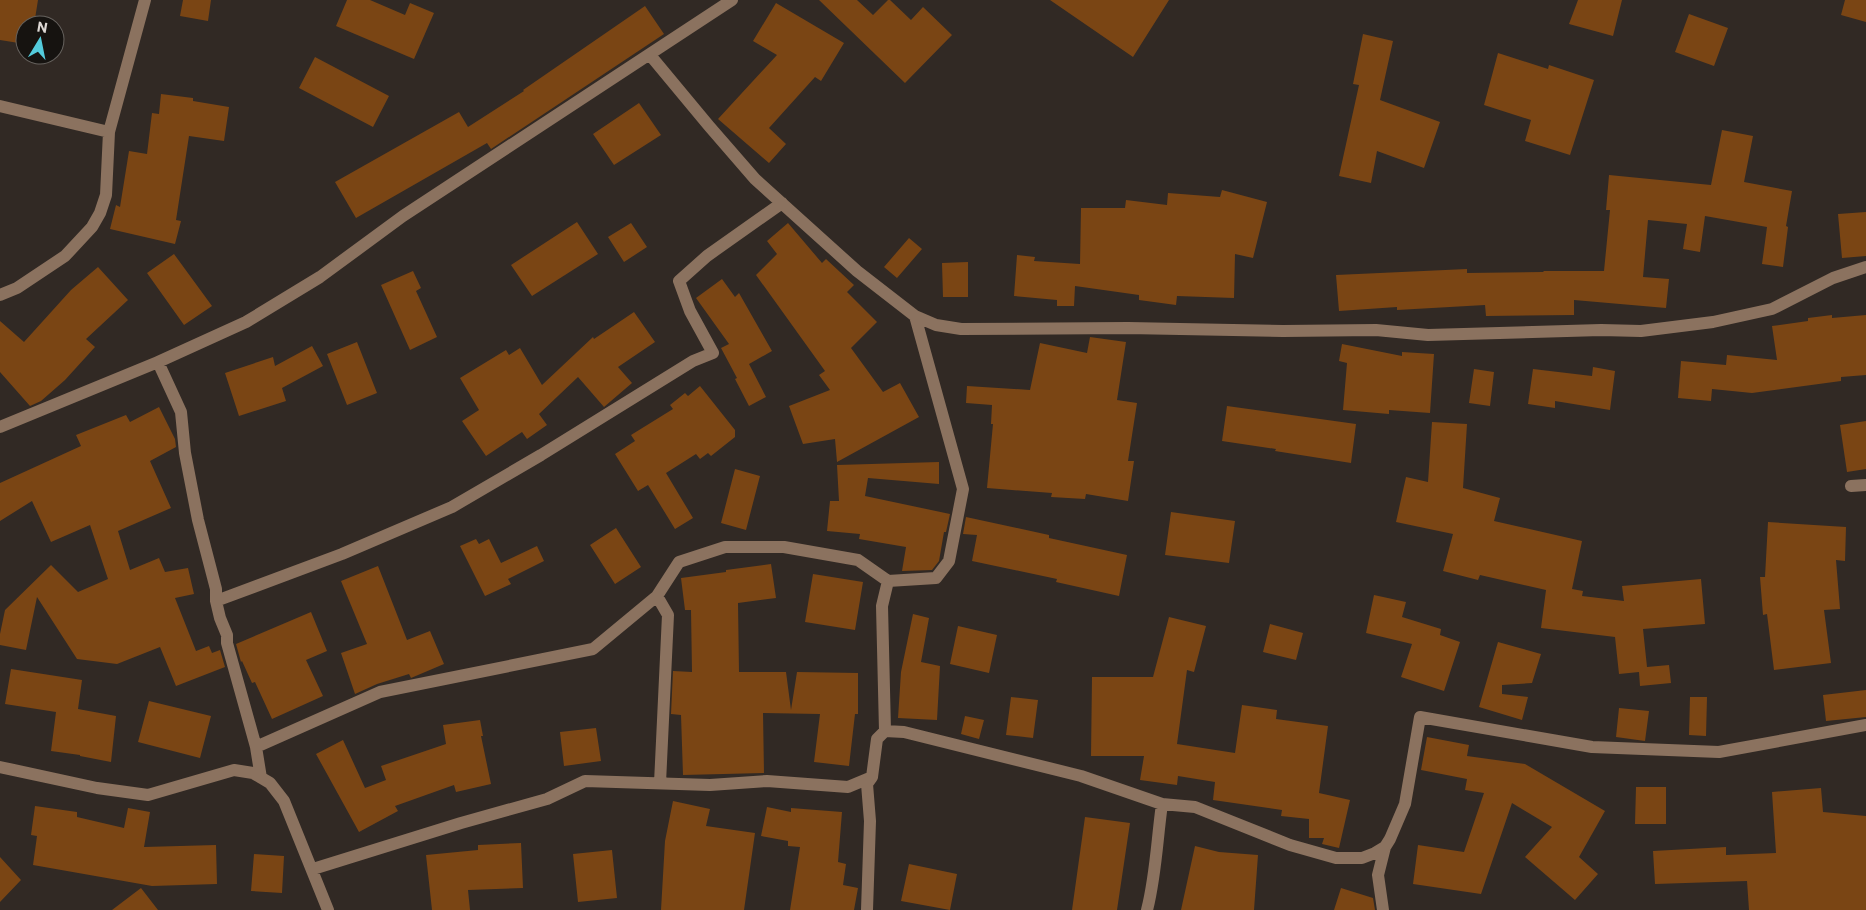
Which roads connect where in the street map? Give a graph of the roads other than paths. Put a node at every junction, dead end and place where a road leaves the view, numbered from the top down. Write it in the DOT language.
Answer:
graph roads {
  1 [pos="145,0"];
  2 [pos="732,0"];
  3 [pos="650,55"];
  4 [pos="0,106"];
  5 [pos="110,132"];
  6 [pos="782,203"];
  7 [pos="1866,266"];
  8 [pos="0,296"];
  9 [pos="915,316"];
  10 [pos="158,362"];
  11 [pos="0,427"];
  12 [pos="1866,485"];
  13 [pos="1851,486"];
  14 [pos="888,582"];
  15 [pos="657,596"];
  16 [pos="216,601"];
  17 [pos="1866,725"];
  18 [pos="885,731"];
  19 [pos="256,747"];
  20 [pos="0,767"];
  21 [pos="872,777"];
  22 [pos="261,778"];
  23 [pos="660,783"];
  24 [pos="1162,804"];
  25 [pos="1384,847"];
  26 [pos="313,869"];
  27 [pos="328,910"];
  28 [pos="868,910"];
  29 [pos="1147,910"];
  30 [pos="1383,910"];
  1 -- 5 [label="street"];
  2 -- 3 [label="street"];
  3 -- 6 [label="street"];
  3 -- 10 [label="street"];
  4 -- 5 [label="street"];
  5 -- 8 [label="street"];
  6 -- 9 [label="street"];
  6 -- 16 [label="street"];
  7 -- 9 [label="street"];
  9 -- 14 [label="street"];
  10 -- 11 [label="street"];
  10 -- 16 [label="street"];
  12 -- 13 [label="street"];
  14 -- 15 [label="street"];
  14 -- 18 [label="street"];
  15 -- 19 [label="street"];
  15 -- 23 [label="street"];
  16 -- 19 [label="street"];
  17 -- 25 [label="street"];
  18 -- 21 [label="street"];
  18 -- 24 [label="street"];
  19 -- 22 [label="street"];
  20 -- 22 [label="street"];
  21 -- 23 [label="street"];
  21 -- 28 [label="street"];
  22 -- 26 [label="street"];
  23 -- 26 [label="street"];
  24 -- 25 [label="street"];
  24 -- 29 [label="street"];
  25 -- 30 [label="street"];
  26 -- 27 [label="street"];
}
